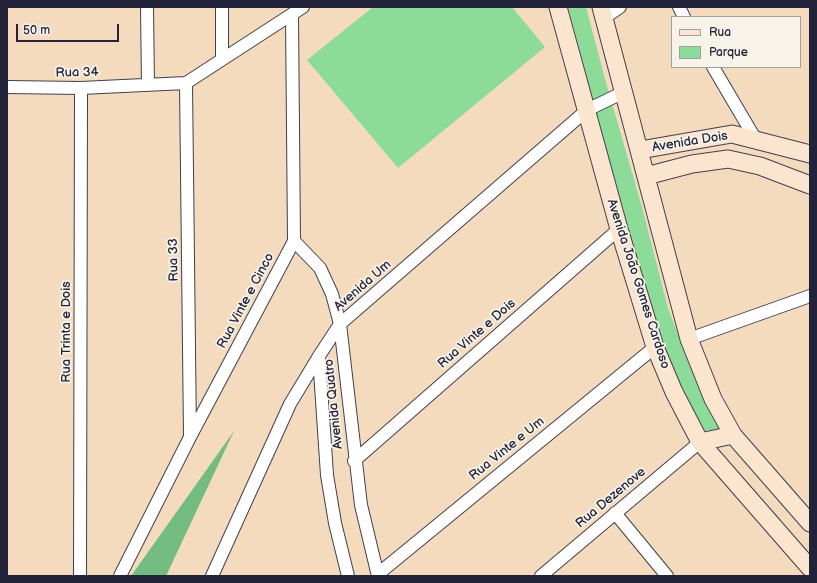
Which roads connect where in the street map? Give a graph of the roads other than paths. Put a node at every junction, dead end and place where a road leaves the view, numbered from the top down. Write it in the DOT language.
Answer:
graph roads {
  1 [pos="147,7"];
  2 [pos="222,7"];
  3 [pos="303,7"];
  4 [pos="558,7"];
  5 [pos="620,7"];
  6 [pos="679,7"];
  7 [pos="602,13"];
  8 [pos="292,15"];
  9 [pos="684,16"];
  10 [pos="222,59"];
  11 [pos="715,68"];
  12 [pos="186,83"];
  13 [pos="148,85"];
  14 [pos="7,87"];
  15 [pos="82,88"];
  16 [pos="624,92"];
  17 [pos="587,110"];
  18 [pos="756,140"];
  19 [pos="640,150"];
  20 [pos="810,154"];
  21 [pos="646,176"];
  22 [pos="810,185"];
  23 [pos="619,229"];
  24 [pos="294,241"];
  25 [pos="810,296"];
  26 [pos="340,324"];
  27 [pos="689,339"];
  28 [pos="655,347"];
  29 [pos="319,356"];
  30 [pos="734,435"];
  31 [pos="190,437"];
  32 [pos="700,442"];
  33 [pos="354,460"];
  34 [pos="615,513"];
  35 [pos="810,523"];
  36 [pos="810,568"];
  37 [pos="378,575"];
  38 [pos="80,576"];
  39 [pos="120,576"];
  40 [pos="212,576"];
  41 [pos="348,576"];
  42 [pos="541,576"];
  43 [pos="667,576"];
  1 -- 13 [label="street"];
  2 -- 10 [label="street"];
  3 -- 8 [label="street"];
  4 -- 17 [label="main road, Avenida João Gomes Cardoso"];
  5 -- 7 [label="street"];
  6 -- 9 [label="street"];
  7 -- 16 [label="main road"];
  8 -- 10 [label="street"];
  8 -- 24 [label="street, Rua Vinte e Cinco"];
  10 -- 12 [label="street"];
  11 -- 18 [label="street"];
  12 -- 13 [label="street, Rua 34"];
  12 -- 31 [label="street, Rua 33"];
  13 -- 15 [label="street, Rua 34"];
  14 -- 15 [label="street, Rua 34"];
  15 -- 38 [label="street, Rua Trinta e Dois"];
  16 -- 17 [label="street, Avenida Um"];
  16 -- 19 [label="main road"];
  17 -- 23 [label="main road, Avenida João Gomes Cardoso"];
  17 -- 26 [label="street, Avenida Um"];
  18 -- 19 [label="main road, Avenida Dois"];
  18 -- 20 [label="main road, Avenida Dois"];
  19 -- 21 [label="main road"];
  21 -- 22 [label="main road, Avenida Dois"];
  21 -- 27 [label="main road"];
  23 -- 28 [label="main road, Avenida João Gomes Cardoso"];
  23 -- 33 [label="street, Rua Vinte e Dois"];
  24 -- 26 [label="street, Avenida Quatro"];
  24 -- 31 [label="street, Rua Vinte e Cinco"];
  25 -- 27 [label="street"];
  26 -- 29 [label="street, Avenida Um"];
  26 -- 33 [label="street, Avenida Quatro"];
  27 -- 30 [label="main road"];
  28 -- 32 [label="main road, Avenida João Gomes Cardoso"];
  28 -- 37 [label="street, Rua Vinte e Um"];
  29 -- 40 [label="street, Avenida Um"];
  29 -- 41 [label="street, Avenida Quatro"];
  30 -- 32 [label="main road"];
  30 -- 35 [label="main road"];
  31 -- 39 [label="street, Rua Vinte e Cinco"];
  32 -- 34 [label="street, Rua Dezenove"];
  32 -- 36 [label="main road, Avenida João Gomes Cardoso"];
  33 -- 37 [label="street, Avenida Quatro"];
  34 -- 42 [label="street, Rua Dezenove"];
  34 -- 43 [label="street"];
}
